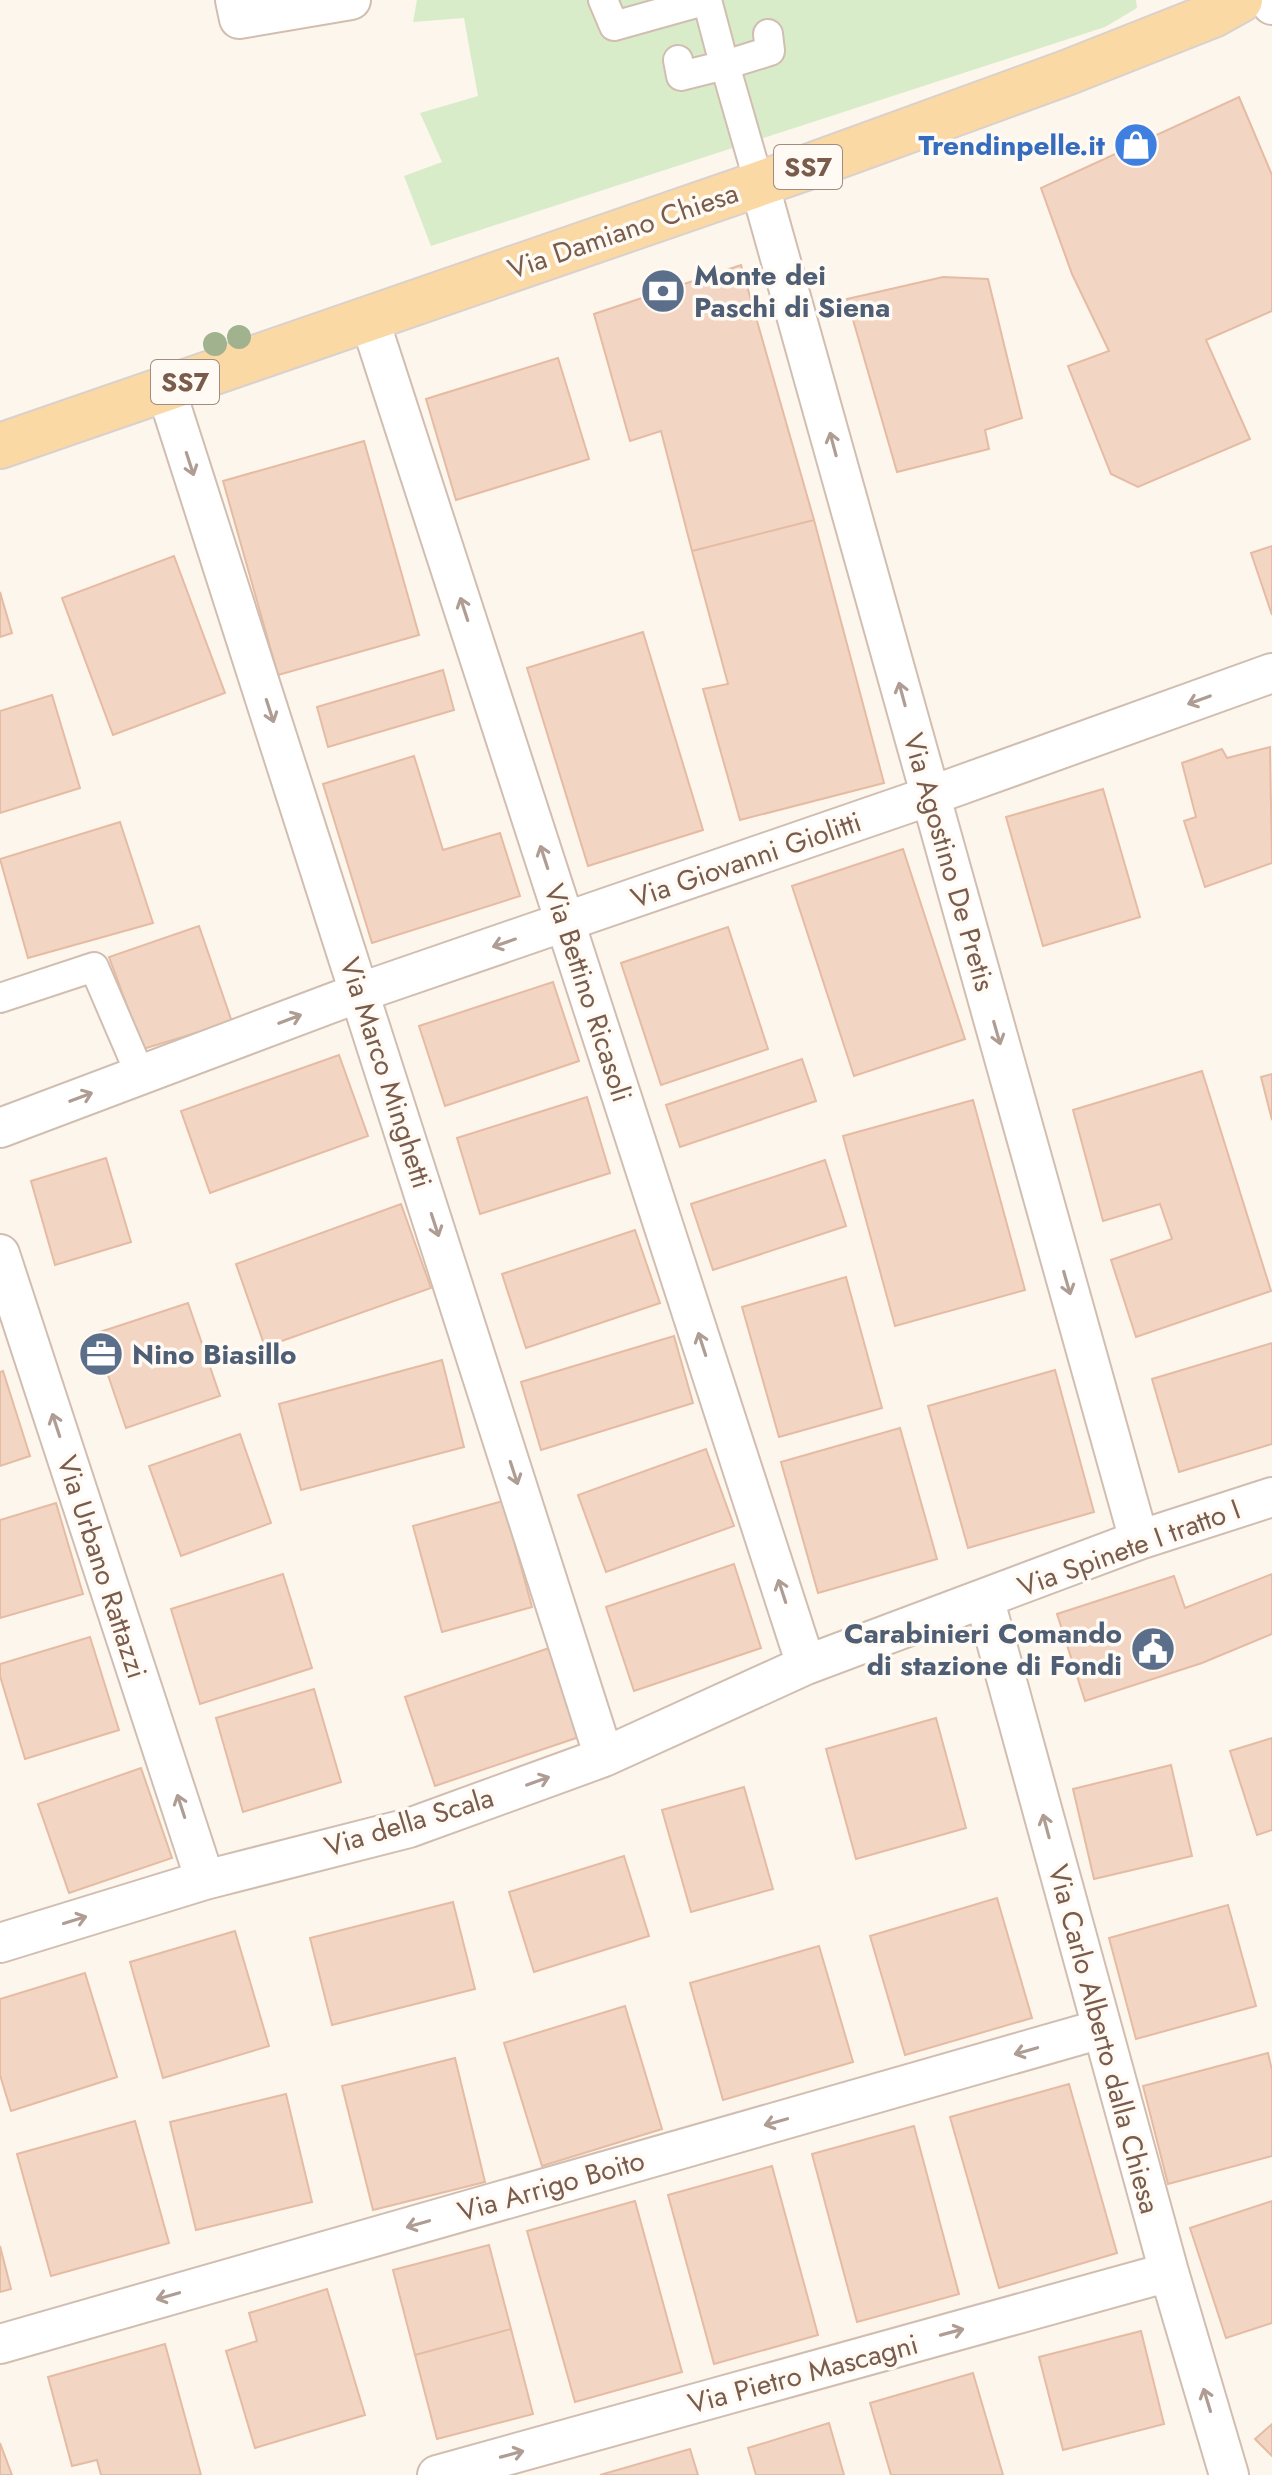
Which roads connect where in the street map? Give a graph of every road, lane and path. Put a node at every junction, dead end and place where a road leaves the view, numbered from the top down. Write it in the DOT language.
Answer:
graph roads {
  1 [pos="235,0"];
  2 [pos="351,0"];
  3 [pos="603,0"];
  4 [pos="707,0"];
  5 [pos="1220,5"];
  6 [pos="768,34"];
  7 [pos="722,57"];
  8 [pos="678,60"];
  9 [pos="759,183"];
  10 [pos="370,321"];
  11 [pos="166,390"];
  12 [pos="0,446"];
  13 [pos="1272,673"];
  14 [pos="930,796"];
  15 [pos="565,922"];
  16 [pos="361,992"];
  17 [pos="0,998"];
  18 [pos="140,1074"];
  19 [pos="3,1117"];
  20 [pos="0,1254"];
  21 [pos="1272,1497"];
  22 [pos="1139,1540"];
  23 [pos="985,1601"];
  24 [pos="806,1665"];
  25 [pos="604,1757"];
  26 [pos="205,1880"];
  27 [pos="0,1943"];
  28 [pos="1101,2029"];
  29 [pos="1169,2272"];
  30 [pos="0,2344"];
  31 [pos="437,2475"];
  32 [pos="1229,2475"];
  1 -- 2 [label="street"];
  3 -- 4 [label="street"];
  4 -- 7 [label="street"];
  5 -- 9 [label="main road, Via Damiano Chiesa / SS7"];
  6 -- 7 [label="street"];
  7 -- 8 [label="street"];
  7 -- 9 [label="street"];
  9 -- 10 [label="main road, Via Damiano Chiesa / SS7"];
  14 -- 9 [label="street, Via Agostino De Pretis, one-way"];
  10 -- 11 [label="main road, Via Damiano Chiesa / SS7"];
  15 -- 10 [label="street, Via Bettino Ricasoli, one-way"];
  11 -- 12 [label="main road, Via Damiano Chiesa / SS7"];
  11 -- 16 [label="street, Via Marco Minghetti, one-way"];
  13 -- 14 [label="street, Via Giovanni Giolitti, one-way"];
  14 -- 15 [label="street, Via Giovanni Giolitti"];
  14 -- 22 [label="street, Via Agostino De Pretis, one-way"];
  15 -- 16 [label="street, Via Giovanni Giolitti, one-way"];
  24 -- 15 [label="street, Via Bettino Ricasoli, one-way"];
  18 -- 16 [label="street, Via Giovanni Giolitti, one-way"];
  16 -- 25 [label="street, Via Marco Minghetti, one-way"];
  17 -- 18 [label="street"];
  19 -- 18 [label="street, Via Giovanni Giolitti, one-way"];
  26 -- 20 [label="street, Via Urbano Rattazzi, one-way"];
  21 -- 22 [label="street, Via Spinete I tratto I"];
  22 -- 23 [label="street, Via Spinete I tratto I"];
  23 -- 24 [label="street, Via Spinete I tratto I"];
  28 -- 23 [label="street, Via Carlo Alberto dalla Chiesa, one-way"];
  24 -- 25 [label="street, Via della Scala"];
  26 -- 25 [label="street, Via della Scala, one-way"];
  27 -- 26 [label="street, Via della Scala, one-way"];
  28 -- 29 [label="street, Via Carlo Alberto dalla Chiesa"];
  28 -- 30 [label="street, Via Arrigo Boito, one-way"];
  31 -- 29 [label="street, Via Pietro Mascagni, one-way"];
  32 -- 29 [label="street, Via Carlo Alberto dalla Chiesa, one-way"];
}
